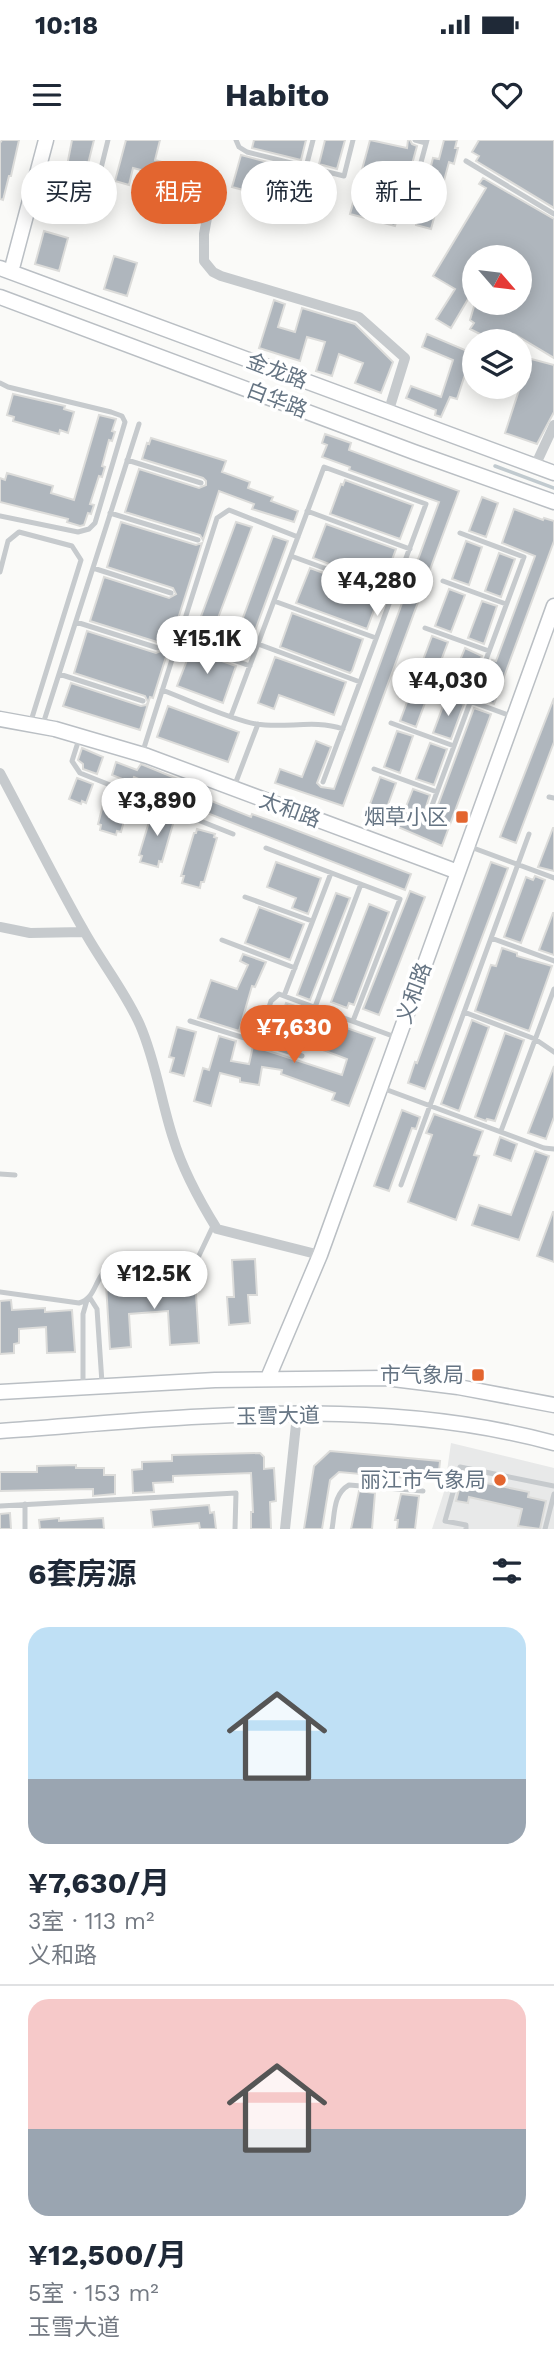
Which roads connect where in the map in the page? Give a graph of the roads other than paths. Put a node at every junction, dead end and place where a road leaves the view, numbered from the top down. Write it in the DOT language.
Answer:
graph roads {
  1 [pos="46,140"];
  2 [pos="108,140"];
  3 [pos="236,140"];
  4 [pos="313,140"];
  5 [pos="353,140"];
  6 [pos="415,140"];
  7 [pos="427,141"];
  8 [pos="103,161"];
  9 [pos="282,161"];
  10 [pos="308,161"];
  11 [pos="422,161"];
  12 [pos="466,161"];
  13 [pos="337,174"];
  14 [pos="554,214"];
  15 [pos="206,224"];
  16 [pos="5,270"];
  17 [pos="0,297"];
  18 [pos="0,383"];
  19 [pos="388,413"];
  20 [pos="139,424"];
  21 [pos="554,425"];
  22 [pos="127,460"];
  23 [pos="536,466"];
  24 [pos="554,473"];
  25 [pos="201,483"];
  26 [pos="554,502"];
  27 [pos="307,511"];
  28 [pos="110,513"];
  29 [pos="0,516"];
  30 [pos="460,533"];
  31 [pos="298,537"];
  32 [pos="198,540"];
  33 [pos="410,548"];
  34 [pos="291,556"];
  35 [pos="93,568"];
  36 [pos="0,572"];
  37 [pos="443,581"];
  38 [pos="171,593"];
  39 [pos="393,593"];
  40 [pos="274,601"];
  41 [pos="506,604"];
  42 [pos="554,606"];
  43 [pos="76,622"];
  44 [pos="425,628"];
  45 [pos="376,638"];
  46 [pos="179,640"];
  47 [pos="258,644"];
  48 [pos="158,648"];
  49 [pos="489,651"];
  50 [pos="250,666"];
  51 [pos="59,674"];
  52 [pos="407,678"];
  53 [pos="360,682"];
  54 [pos="162,691"];
  55 [pos="143,701"];
  56 [pos="471,701"];
  57 [pos="231,716"];
  58 [pos="514,717"];
  59 [pos="0,719"];
  60 [pos="391,723"];
  61 [pos="258,724"];
  62 [pos="36,725"];
  63 [pos="343,729"];
  64 [pos="80,736"];
  65 [pos="454,746"];
  66 [pos="142,754"];
  67 [pos="374,769"];
  68 [pos="0,774"];
  69 [pos="323,782"];
  70 [pos="233,789"];
  71 [pos="437,792"];
  72 [pos="427,819"];
  73 [pos="233,834"];
  74 [pos="529,834"];
  75 [pos="467,845"];
  76 [pos="266,848"];
  77 [pos="518,864"];
  78 [pos="458,872"];
  79 [pos="331,873"];
  80 [pos="554,878"];
  81 [pos="361,884"];
  82 [pos="245,897"];
  83 [pos="312,921"];
  84 [pos="0,928"];
  85 [pos="84,932"];
  86 [pos="491,938"];
  87 [pos="222,940"];
  88 [pos="554,961"];
  89 [pos="295,968"];
  90 [pos="554,989"];
  91 [pos="284,996"];
  92 [pos="315,1007"];
  93 [pos="464,1012"];
  94 [pos="190,1021"];
  95 [pos="353,1021"];
  96 [pos="398,1038"];
  97 [pos="536,1039"];
  98 [pos="258,1041"];
  99 [pos="554,1052"];
  100 [pos="302,1056"];
  101 [pos="380,1088"];
  102 [pos="429,1106"];
  103 [pos="501,1131"];
  104 [pos="554,1149"];
  105 [pos="0,1174"];
  106 [pos="15,1175"];
  107 [pos="401,1185"];
  108 [pos="214,1224"];
  109 [pos="320,1255"];
  110 [pos="0,1292"];
  111 [pos="88,1299"];
  112 [pos="268,1378"];
  113 [pos="102,1386"];
  114 [pos="83,1387"];
  115 [pos="0,1392"];
  116 [pos="554,1405"];
  117 [pos="297,1415"];
  118 [pos="0,1431"];
  119 [pos="554,1443"];
  120 [pos="554,1486"];
  121 [pos="423,1491"];
  122 [pos="554,1494"];
  123 [pos="24,1504"];
  124 [pos="0,1506"];
  125 [pos="25,1529"];
  126 [pos="234,1529"];
  127 [pos="285,1529"];
  128 [pos="332,1529"];
  129 [pos="466,1529"];
  130 [pos="545,1529"];
  1 -- 16 [label="main road"];
  2 -- 8 [label="lane"];
  3 -- 9 [label="lane"];
  4 -- 10 [label="lane"];
  5 -- 13 [label="lane"];
  6 -- 7 [label="lane"];
  7 -- 11 [label="lane"];
  12 -- 14 [label="lane"];
  15 -- 19 [label="street"];
  16 -- 19 [label="main road, 金龙路"];
  17 -- 26 [label="main road, 白华路"];
  18 -- 29 [label="lane"];
  19 -- 23 [label="main road, 金龙路"];
  20 -- 22 [label="lane"];
  21 -- 23 [label="street"];
  22 -- 25 [label="lane"];
  22 -- 28 [label="lane"];
  23 -- 24 [label="main road, 金龙路"];
  27 -- 31 [label="lane"];
  27 -- 33 [label="lane"];
  27 -- 33 [label="lane"];
  28 -- 32 [label="lane"];
  28 -- 35 [label="lane"];
  30 -- 41 [label="lane"];
  31 -- 34 [label="lane"];
  31 -- 46 [label="lane"];
  33 -- 39 [label="lane"];
  34 -- 39 [label="lane"];
  34 -- 40 [label="lane"];
  35 -- 38 [label="lane"];
  35 -- 43 [label="lane"];
  36 -- 62 [label="lane"];
  37 -- 41 [label="lane"];
  39 -- 45 [label="lane"];
  40 -- 45 [label="lane"];
  40 -- 47 [label="lane"];
  41 -- 49 [label="lane"];
  42 -- 58 [label="main road, 义和路"];
  43 -- 48 [label="lane"];
  43 -- 51 [label="lane"];
  44 -- 49 [label="lane"];
  45 -- 53 [label="lane"];
  46 -- 50 [label="lane"];
  46 -- 54 [label="lane"];
  47 -- 50 [label="lane"];
  47 -- 53 [label="lane"];
  49 -- 56 [label="lane"];
  50 -- 57 [label="lane"];
  51 -- 55 [label="lane"];
  51 -- 62 [label="lane"];
  52 -- 56 [label="lane"];
  53 -- 63 [label="lane"];
  54 -- 57 [label="lane"];
  54 -- 66 [label="lane"];
  56 -- 58 [label="lane"];
  56 -- 65 [label="lane"];
  57 -- 61 [label="lane"];
  58 -- 75 [label="main road, 义和路"];
  59 -- 62 [label="main road, 太和路"];
  60 -- 65 [label="lane"];
  61 -- 63 [label="lane"];
  61 -- 70 [label="lane"];
  62 -- 64 [label="main road, 太和路"];
  63 -- 69 [label="lane"];
  64 -- 66 [label="main road, 太和路"];
  64 -- 73 [label="lane"];
  65 -- 71 [label="lane"];
  66 -- 70 [label="main road, 太和路"];
  67 -- 71 [label="lane"];
  68 -- 85 [label="street"];
  70 -- 78 [label="main road, 太和路"];
  71 -- 72 [label="lane"];
  74 -- 77 [label="lane"];
  75 -- 77 [label="lane"];
  75 -- 78 [label="main road, 义和路"];
  76 -- 79 [label="lane"];
  77 -- 80 [label="lane"];
  77 -- 86 [label="lane"];
  78 -- 96 [label="main road, 义和路"];
  79 -- 81 [label="lane"];
  79 -- 83 [label="lane"];
  81 -- 92 [label="lane"];
  81 -- 95 [label="lane"];
  82 -- 83 [label="lane"];
  83 -- 89 [label="lane"];
  84 -- 85 [label="street"];
  85 -- 108 [label="street"];
  86 -- 88 [label="lane"];
  86 -- 93 [label="lane"];
  87 -- 89 [label="lane"];
  89 -- 91 [label="lane"];
  90 -- 97 [label="lane"];
  91 -- 92 [label="lane"];
  91 -- 98 [label="lane"];
  92 -- 95 [label="lane"];
  93 -- 97 [label="lane"];
  93 -- 102 [label="lane"];
  94 -- 98 [label="lane"];
  95 -- 96 [label="lane"];
  96 -- 101 [label="main road, 义和路"];
  97 -- 99 [label="lane"];
  97 -- 103 [label="lane"];
  98 -- 100 [label="lane"];
  101 -- 102 [label="lane"];
  101 -- 109 [label="main road, 义和路"];
  102 -- 103 [label="lane"];
  102 -- 107 [label="lane"];
  103 -- 104 [label="lane"];
  105 -- 106 [label="lane"];
  108 -- 109 [label="street"];
  108 -- 111 [label="lane"];
  109 -- 112 [label="main road, 义和路"];
  110 -- 111 [label="lane"];
  111 -- 113 [label="lane"];
  111 -- 114 [label="lane"];
  112 -- 113 [label="main road, 玉雪大道"];
  112 -- 116 [label="main road, 玉雪大道"];
  113 -- 114 [label="main road, 玉雪大道"];
  114 -- 115 [label="main road, 玉雪大道"];
  117 -- 118 [label="main road, 玉雪大道"];
  117 -- 119 [label="main road, 玉雪大道"];
  117 -- 127 [label="street"];
  120 -- 129 [label="lane"];
  121 -- 128 [label="lane"];
  122 -- 130 [label="lane"];
  123 -- 124 [label="lane"];
  123 -- 125 [label="lane"];
  123 -- 126 [label="lane"];
}
